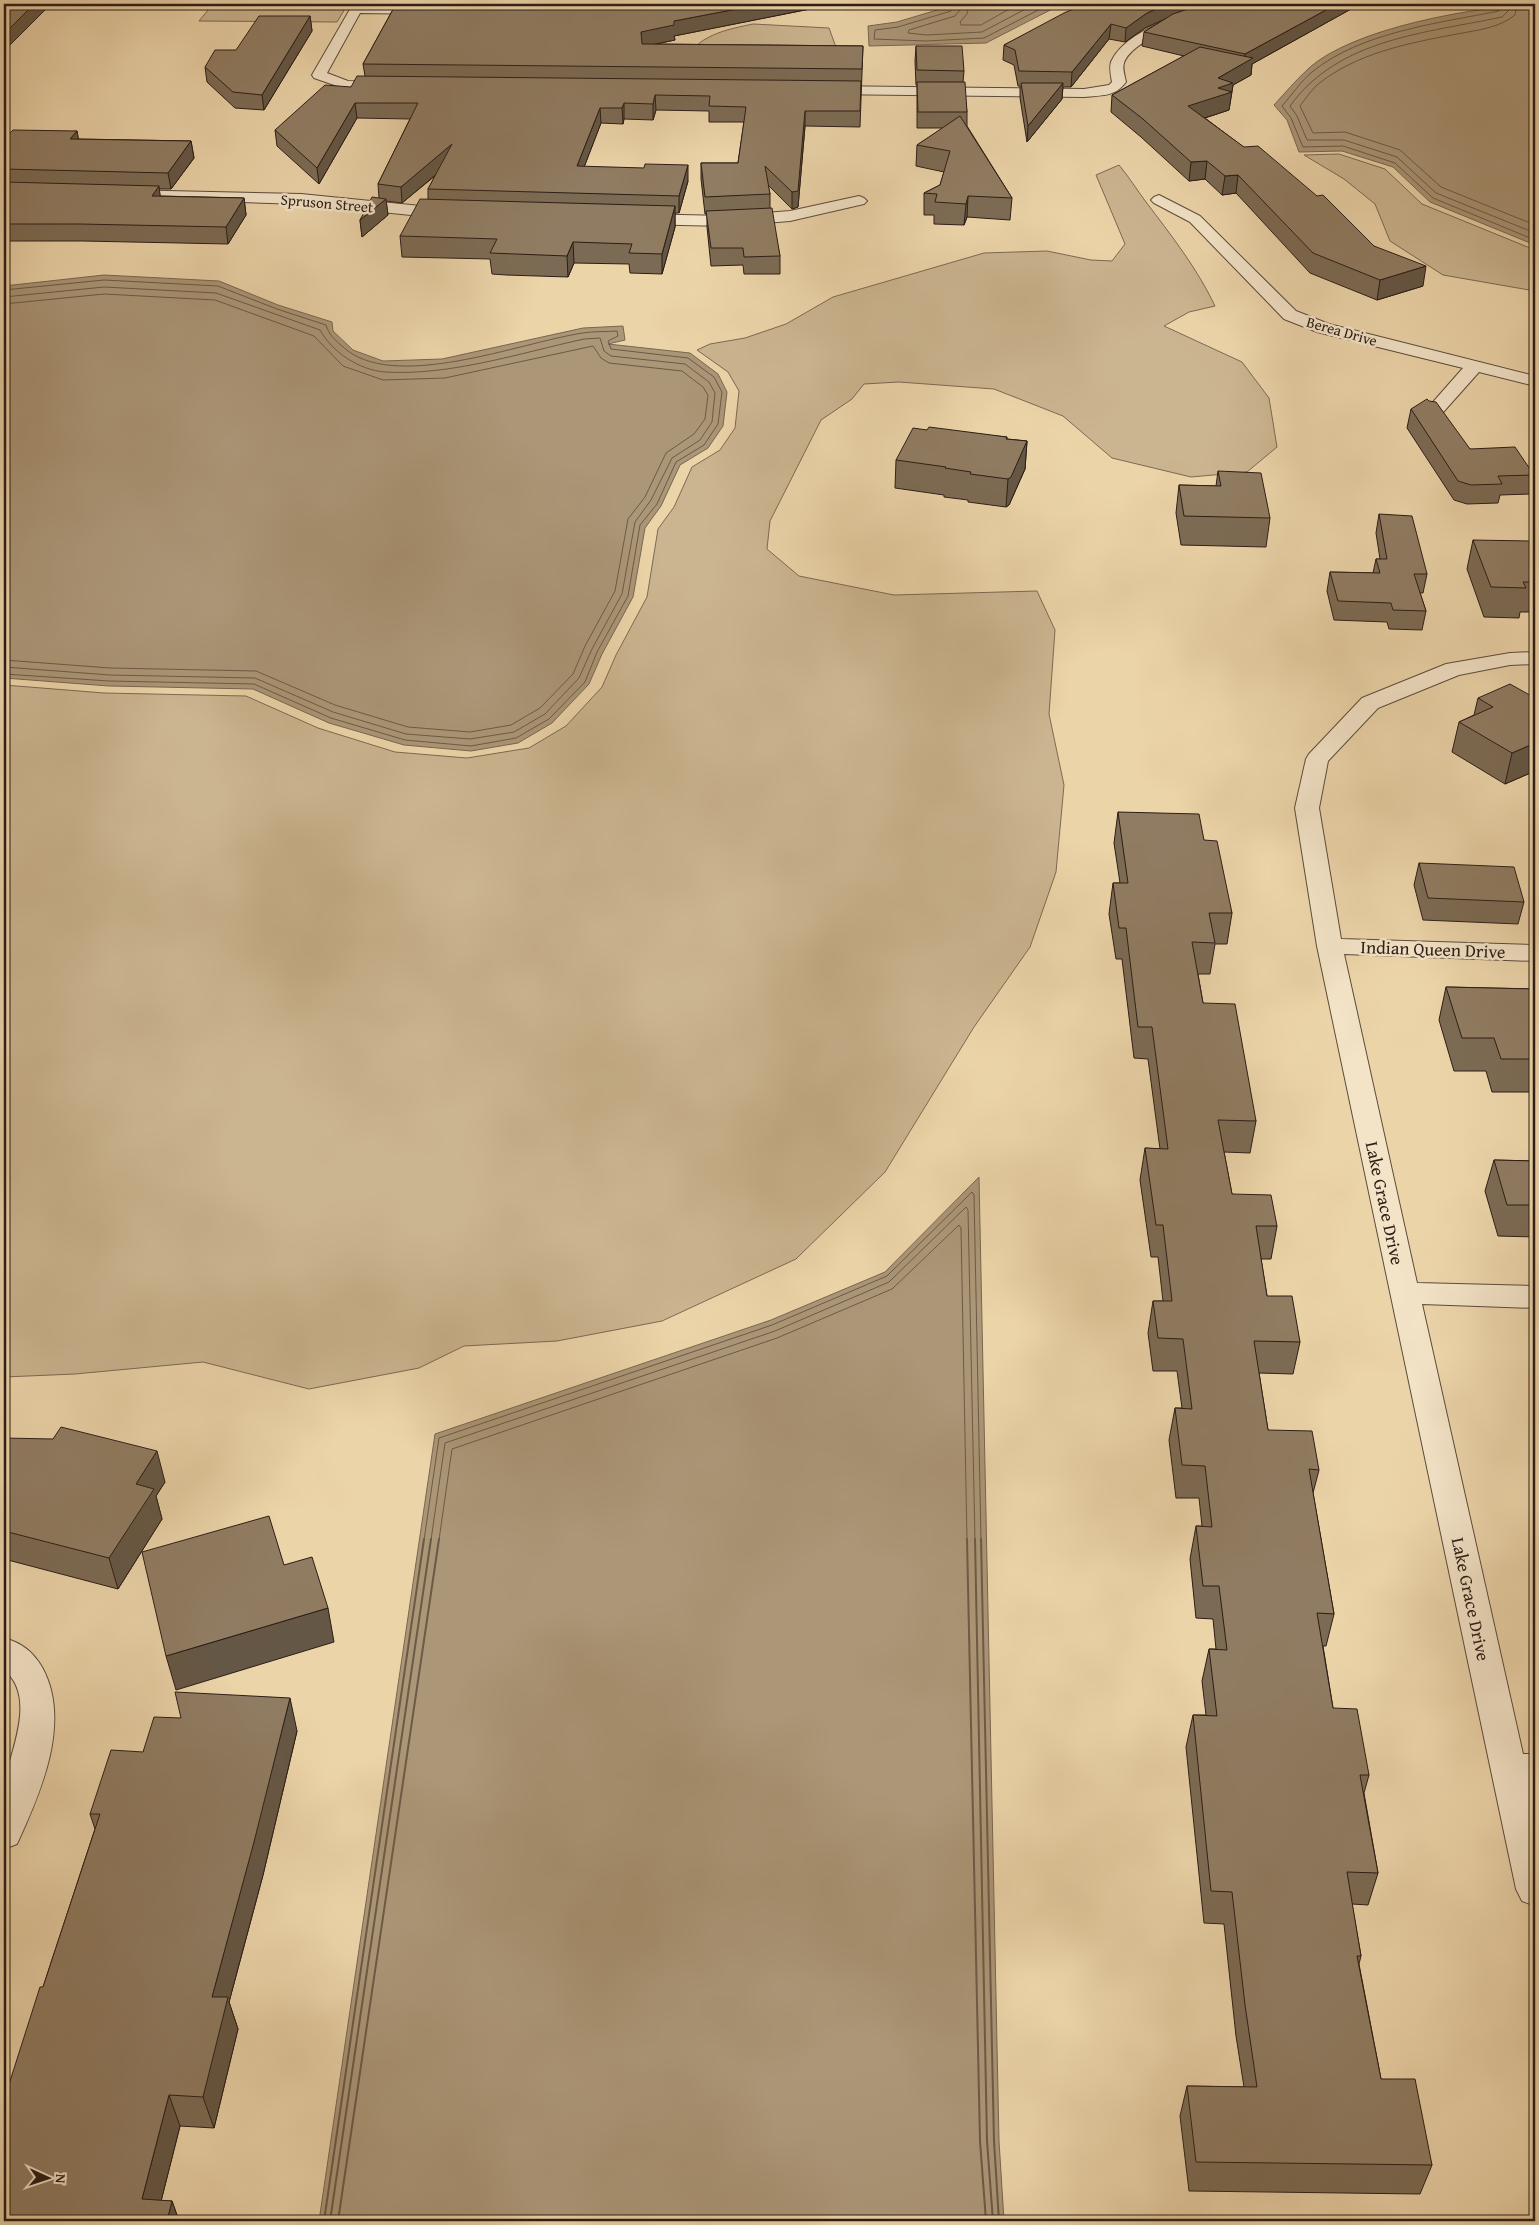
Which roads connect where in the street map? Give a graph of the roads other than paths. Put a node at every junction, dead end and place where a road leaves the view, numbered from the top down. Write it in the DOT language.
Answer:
graph roads {
  1 [pos="1223,4"];
  2 [pos="358,7"];
  3 [pos="442,10"];
  4 [pos="406,86"];
  5 [pos="805,90"];
  6 [pos="113,194"];
  7 [pos="1159,200"];
  8 [pos="859,201"];
  9 [pos="469,214"];
  10 [pos="627,218"];
  11 [pos="1475,366"];
  12 [pos="1535,381"];
  13 [pos="1432,414"];
  14 [pos="1535,658"];
  15 [pos="1330,946"];
  16 [pos="1535,952"];
  17 [pos="1404,1293"];
  18 [pos="1535,1297"];
  19 [pos="4,1652"];
  20 [pos="1522,1770"];
  21 [pos="4,1832"];
  22 [pos="1535,1889"];
  1 -- 5 [label="street"];
  2 -- 3 [label="street"];
  2 -- 4 [label="street"];
  6 -- 9 [label="street, Spruson Street"];
  7 -- 11 [label="street, Berea Drive"];
  8 -- 10 [label="street"];
  11 -- 12 [label="street, Berea Drive"];
  11 -- 13 [label="street"];
  14 -- 15 [label="street, Lake Grace Drive"];
  15 -- 16 [label="street, Indian Queen Drive"];
  15 -- 17 [label="street, Lake Grace Drive"];
  17 -- 18 [label="street"];
  17 -- 20 [label="street, Lake Grace Drive"];
  19 -- 21 [label="street"];
  20 -- 22 [label="street, Lake Grace Drive"];
}
